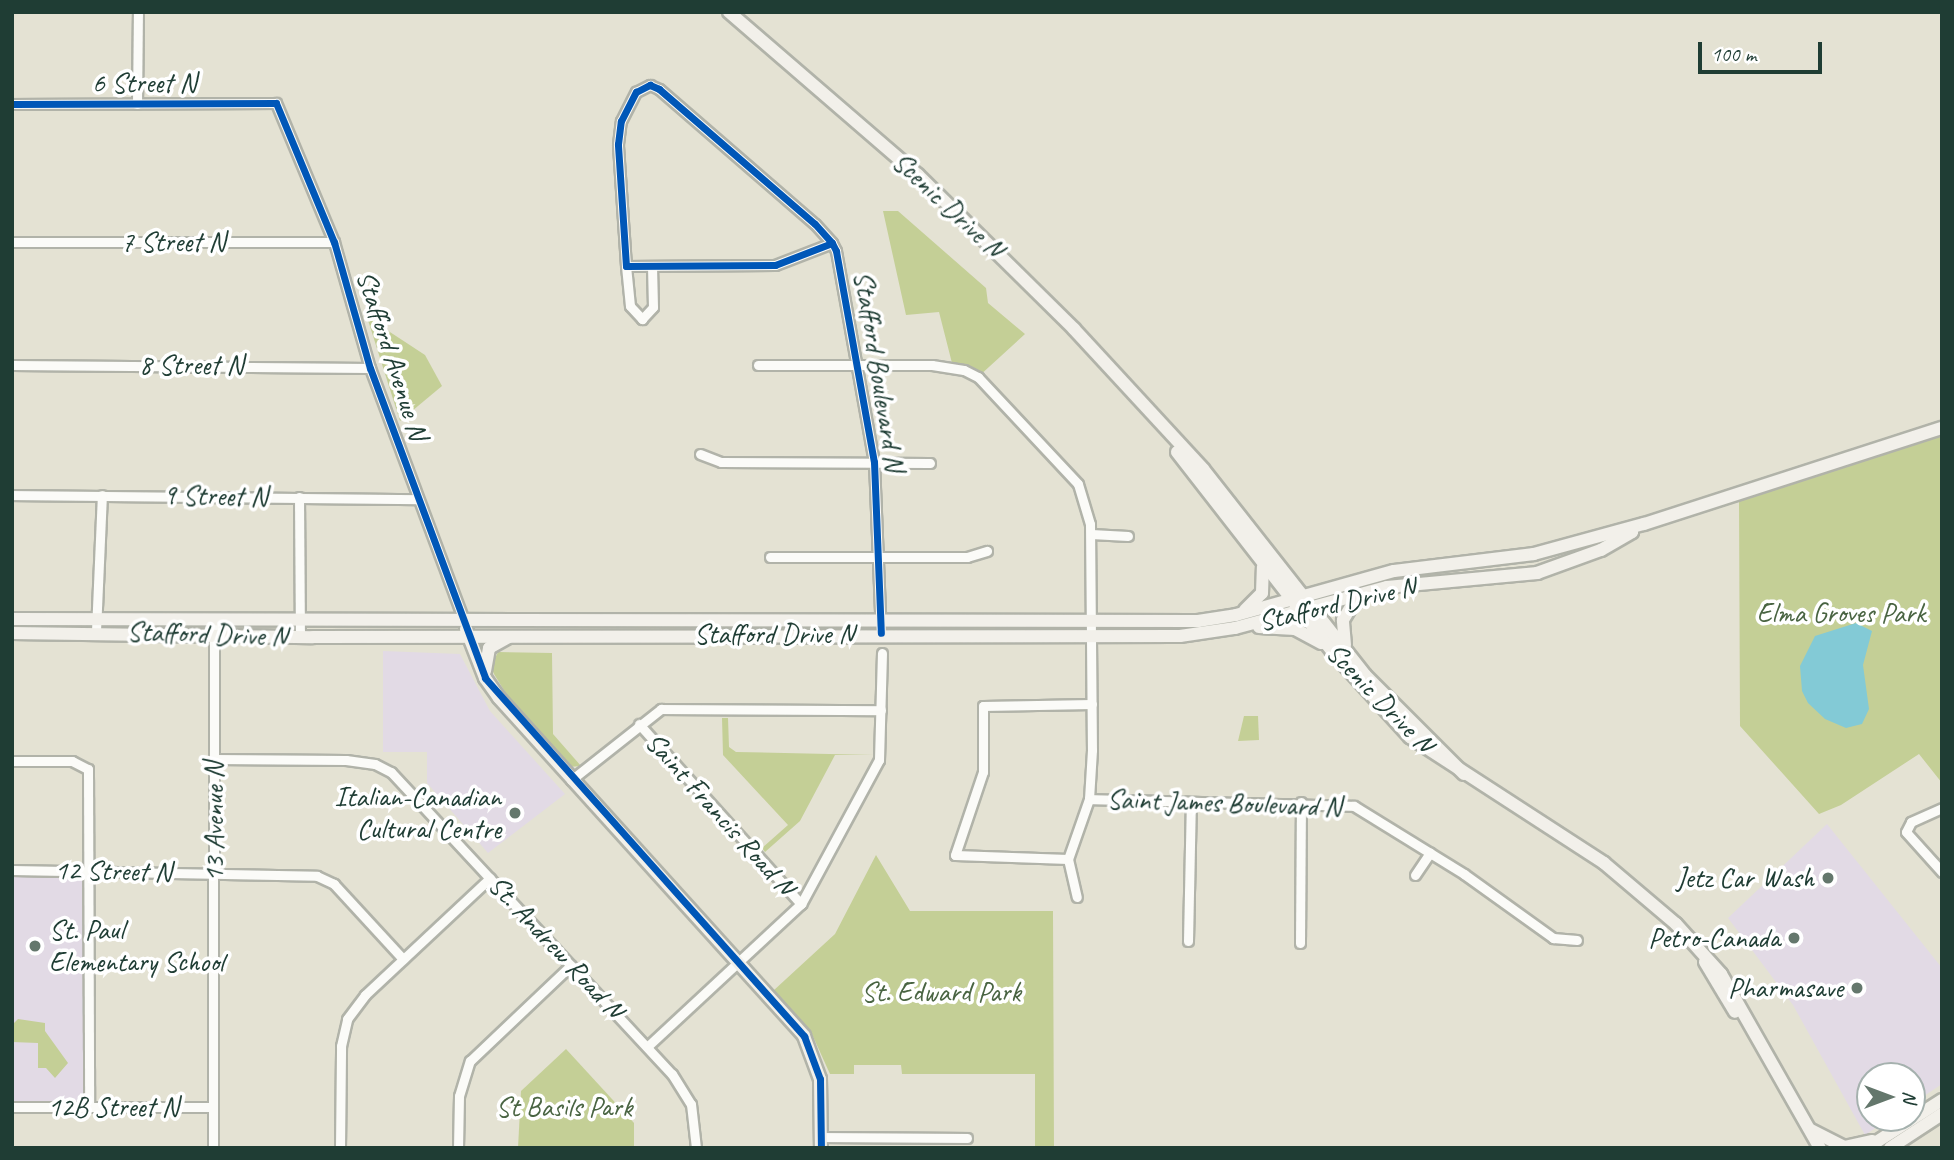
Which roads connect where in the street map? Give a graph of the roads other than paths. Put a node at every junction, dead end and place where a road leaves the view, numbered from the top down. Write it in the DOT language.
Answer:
graph roads {
  1 [pos="138,12"];
  2 [pos="729,12"];
  3 [pos="276,103"];
  4 [pos="12,104"];
  5 [pos="137,104"];
  6 [pos="12,242"];
  7 [pos="334,242"];
  8 [pos="832,243"];
  9 [pos="626,266"];
  10 [pos="652,266"];
  11 [pos="12,365"];
  12 [pos="758,365"];
  13 [pos="858,365"];
  14 [pos="370,368"];
  15 [pos="1150,414"];
  16 [pos="1942,428"];
  17 [pos="700,454"];
  18 [pos="874,462"];
  19 [pos="929,463"];
  20 [pos="12,495"];
  21 [pos="102,495"];
  22 [pos="299,498"];
  23 [pos="418,499"];
  24 [pos="1644,524"];
  25 [pos="1091,534"];
  26 [pos="1128,536"];
  27 [pos="987,551"];
  28 [pos="1256,554"];
  29 [pos="770,557"];
  30 [pos="881,557"];
  31 [pos="1387,587"];
  32 [pos="1302,603"];
  33 [pos="881,619"];
  34 [pos="12,620"];
  35 [pos="1090,620"];
  36 [pos="464,621"];
  37 [pos="300,622"];
  38 [pos="1235,622"];
  39 [pos="97,626"];
  40 [pos="214,628"];
  41 [pos="12,633"];
  42 [pos="881,633"];
  43 [pos="1092,634"];
  44 [pos="468,635"];
  45 [pos="513,636"];
  46 [pos="300,637"];
  47 [pos="882,653"];
  48 [pos="1342,655"];
  49 [pos="485,678"];
  50 [pos="1092,704"];
  51 [pos="881,710"];
  52 [pos="639,724"];
  53 [pos="214,759"];
  54 [pos="12,761"];
  55 [pos="571,780"];
  56 [pos="1089,799"];
  57 [pos="1191,802"];
  58 [pos="1301,802"];
  59 [pos="1942,808"];
  60 [pos="1430,853"];
  61 [pos="1068,859"];
  62 [pos="12,870"];
  63 [pos="90,870"];
  64 [pos="1942,872"];
  65 [pos="214,874"];
  66 [pos="1415,875"];
  67 [pos="491,877"];
  68 [pos="1077,897"];
  69 [pos="801,904"];
  70 [pos="1577,940"];
  71 [pos="1188,941"];
  72 [pos="1300,943"];
  73 [pos="403,959"];
  74 [pos="738,964"];
  75 [pos="571,965"];
  76 [pos="648,1046"];
  77 [pos="1942,1100"];
  78 [pos="12,1107"];
  79 [pos="89,1107"];
  80 [pos="213,1107"];
  81 [pos="1942,1114"];
  82 [pos="1809,1128"];
  83 [pos="967,1138"];
  84 [pos="1879,1138"];
  85 [pos="821,1143"];
  86 [pos="213,1148"];
  87 [pos="340,1148"];
  88 [pos="458,1148"];
  89 [pos="696,1148"];
  90 [pos="1812,1148"];
  91 [pos="1820,1148"];
  92 [pos="1867,1148"];
  93 [pos="1890,1148"];
  1 -- 5 [label="street"];
  2 -- 15 [label="main road, Scenic Drive N"];
  3 -- 5 [label="street, 6 Street N"];
  3 -- 7 [label="street, Stafford Avenue N"];
  4 -- 5 [label="street, 6 Street N"];
  6 -- 7 [label="street, 7 Street N"];
  7 -- 14 [label="street, Stafford Avenue N"];
  8 -- 9 [label="street, Stafford Boulevard N"];
  8 -- 10 [label="street, Stafford Boulevard N"];
  8 -- 13 [label="street, Stafford Boulevard N"];
  9 -- 10 [label="street, Stafford Boulevard N"];
  9 -- 10 [label="street, Stafford Boulevard N"];
  11 -- 14 [label="street, 8 Street N"];
  12 -- 13 [label="street, Saint James Boulevard N"];
  13 -- 18 [label="street, Stafford Boulevard N"];
  13 -- 25 [label="street, Saint James Boulevard N"];
  14 -- 23 [label="street, Stafford Avenue N"];
  15 -- 28 [label="main road, Scenic Drive N"];
  15 -- 32 [label="main road, Scenic Drive N"];
  16 -- 24 [label="main road, Stafford Drive N"];
  17 -- 18 [label="street"];
  18 -- 19 [label="street"];
  18 -- 30 [label="street, Stafford Boulevard N"];
  20 -- 21 [label="street, 9 Street N"];
  21 -- 22 [label="street, 9 Street N"];
  21 -- 39 [label="street"];
  22 -- 23 [label="street, 9 Street N"];
  22 -- 37 [label="street"];
  23 -- 36 [label="street, Stafford Avenue N"];
  24 -- 31 [label="main road, Stafford Drive N"];
  24 -- 32 [label="main road, Stafford Drive N"];
  25 -- 26 [label="street"];
  25 -- 35 [label="street, Saint James Boulevard N"];
  27 -- 30 [label="street"];
  28 -- 32 [label="main road, Scenic Drive N"];
  28 -- 38 [label="main road"];
  29 -- 30 [label="street"];
  30 -- 33 [label="street, Stafford Boulevard N"];
  31 -- 32 [label="main road, Stafford Drive N"];
  31 -- 48 [label="main road"];
  32 -- 38 [label="main road, Stafford Drive N"];
  32 -- 48 [label="main road, Scenic Drive N"];
  33 -- 35 [label="main road, Stafford Drive N"];
  33 -- 36 [label="main road, Stafford Drive N"];
  33 -- 42 [label="street, Stafford Boulevard N"];
  34 -- 39 [label="main road, Stafford Drive N"];
  35 -- 38 [label="main road, Stafford Drive N"];
  35 -- 43 [label="street, Saint James Boulevard N"];
  36 -- 37 [label="main road, Stafford Drive N"];
  36 -- 44 [label="main road"];
  37 -- 40 [label="main road, Stafford Drive N"];
  37 -- 46 [label="street"];
  38 -- 43 [label="main road, Stafford Drive N"];
  38 -- 48 [label="main road"];
  39 -- 40 [label="main road, Stafford Drive N"];
  39 -- 41 [label="main road, Stafford Drive N"];
  40 -- 46 [label="main road, Stafford Drive N"];
  40 -- 53 [label="street, 13 Avenue N"];
  42 -- 43 [label="main road, Stafford Drive N"];
  42 -- 45 [label="main road, Stafford Drive N"];
  43 -- 50 [label="street, Saint James Boulevard N"];
  44 -- 45 [label="main road, Stafford Drive N"];
  44 -- 46 [label="main road, Stafford Drive N"];
  44 -- 49 [label="main road"];
  45 -- 49 [label="main road"];
  47 -- 51 [label="street"];
  48 -- 82 [label="main road, Scenic Drive N"];
  49 -- 55 [label="main road"];
  50 -- 56 [label="street, Saint James Boulevard N"];
  50 -- 61 [label="street"];
  51 -- 52 [label="street"];
  51 -- 69 [label="street"];
  52 -- 55 [label="street"];
  52 -- 69 [label="street, Saint Francis Road N"];
  53 -- 65 [label="street, 13 Avenue N"];
  53 -- 67 [label="street, St. Andrew Road N"];
  54 -- 63 [label="street"];
  55 -- 74 [label="main road"];
  56 -- 57 [label="street, Saint James Boulevard N"];
  56 -- 61 [label="street, Saint James Boulevard N"];
  57 -- 58 [label="street, Saint James Boulevard N"];
  57 -- 71 [label="street"];
  58 -- 60 [label="street, Saint James Boulevard N"];
  58 -- 72 [label="street"];
  59 -- 64 [label="street"];
  60 -- 66 [label="street"];
  60 -- 70 [label="street, Saint James Boulevard N"];
  61 -- 68 [label="street"];
  62 -- 63 [label="street, 12 Street N"];
  63 -- 65 [label="street, 12 Street N"];
  63 -- 79 [label="street"];
  65 -- 73 [label="street, 12 Street N"];
  65 -- 80 [label="street, 13 Avenue N"];
  67 -- 73 [label="street"];
  67 -- 75 [label="street, St. Andrew Road N"];
  69 -- 74 [label="street"];
  73 -- 87 [label="street"];
  74 -- 76 [label="street"];
  74 -- 85 [label="main road"];
  75 -- 76 [label="street, St. Andrew Road N"];
  75 -- 88 [label="street"];
  76 -- 89 [label="street, St. Andrew Road N"];
  77 -- 84 [label="main road"];
  78 -- 79 [label="street, 12B Street N"];
  79 -- 80 [label="street, 12B Street N"];
  80 -- 86 [label="street, 13 Avenue N"];
  81 -- 93 [label="main road"];
  82 -- 84 [label="main road"];
  82 -- 90 [label="main road"];
  82 -- 91 [label="main road, Scenic Drive N"];
  83 -- 85 [label="street"];
  84 -- 92 [label="main road"];
}
